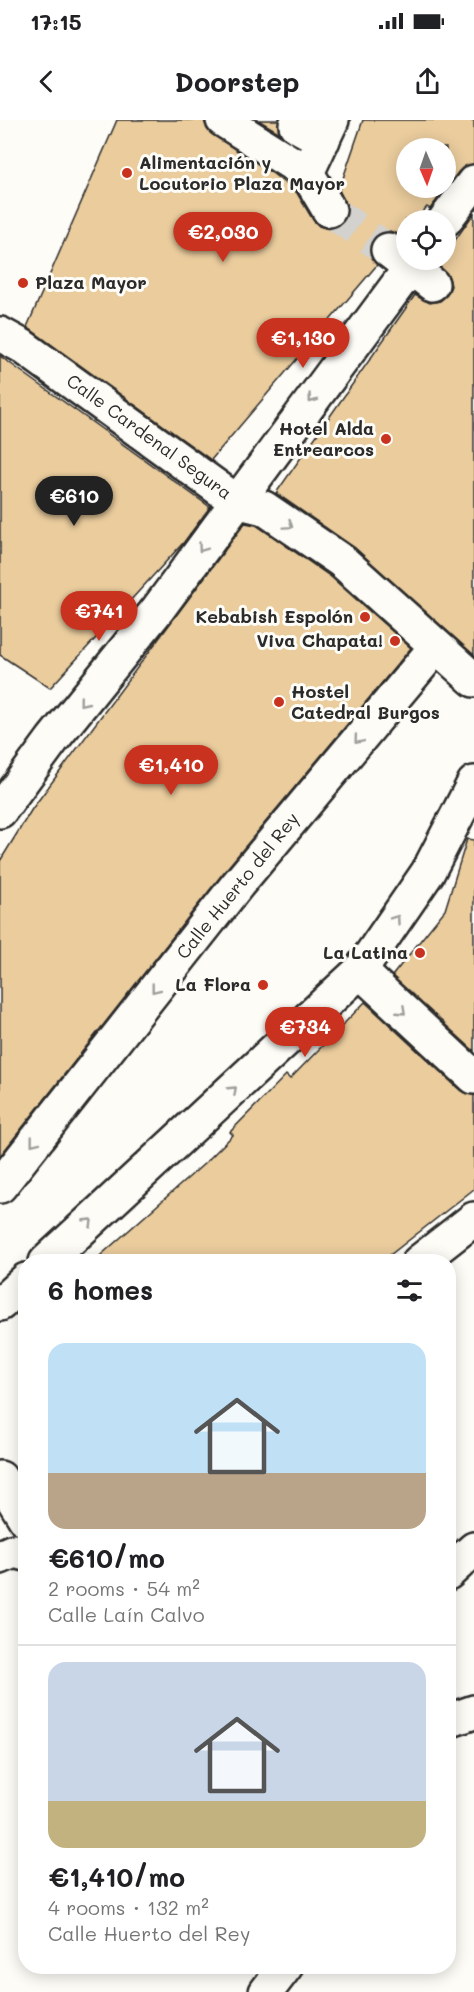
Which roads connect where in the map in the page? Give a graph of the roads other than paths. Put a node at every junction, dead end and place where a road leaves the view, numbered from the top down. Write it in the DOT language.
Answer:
graph roads {
  1 [pos="223,120"];
  2 [pos="317,128"];
  3 [pos="307,173"];
  4 [pos="474,182"];
  5 [pos="329,210"];
  6 [pos="453,210"];
  7 [pos="408,270"];
  8 [pos="15,343"];
  9 [pos="236,501"];
  10 [pos="436,647"];
  11 [pos="474,680"];
  12 [pos="474,783"];
  13 [pos="0,811"];
  14 [pos="360,971"];
  15 [pos="474,1077"];
  16 [pos="0,1186"];
  17 [pos="474,1219"];
  18 [pos="55,1254"];
  19 [pos="429,1254"];
  20 [pos="18,1287"];
  21 [pos="0,1304"];
  22 [pos="0,1478"];
  23 [pos="18,1507"];
  24 [pos="474,1550"];
  25 [pos="18,1552"];
  26 [pos="0,1557"];
  27 [pos="456,1566"];
  28 [pos="474,1712"];
  29 [pos="456,1718"];
  30 [pos="280,1974"];
  31 [pos="266,1992"];
  1 -- 3 [label="street"];
  2 -- 3 [label="street"];
  3 -- 5 [label="street"];
  4 -- 6 [label="street"];
  7 -- 9 [label="street, one-way"];
  8 -- 9 [label="street, Calle Cardenal Segura"];
  9 -- 10 [label="street, Calle Cardenal Segura, one-way"];
  9 -- 13 [label="street, one-way"];
  10 -- 11 [label="street, Calle Cardenal Segura"];
  10 -- 16 [label="street, Calle Huerto del Rey, one-way"];
  14 -- 12 [label="street, one-way"];
  14 -- 15 [label="street, one-way"];
  18 -- 14 [label="street, one-way"];
  17 -- 19 [label="street"];
  20 -- 21 [label="street"];
  22 -- 23 [label="street"];
  24 -- 27 [label="street"];
  25 -- 26 [label="street"];
  28 -- 29 [label="street"];
  30 -- 31 [label="street"];
}
